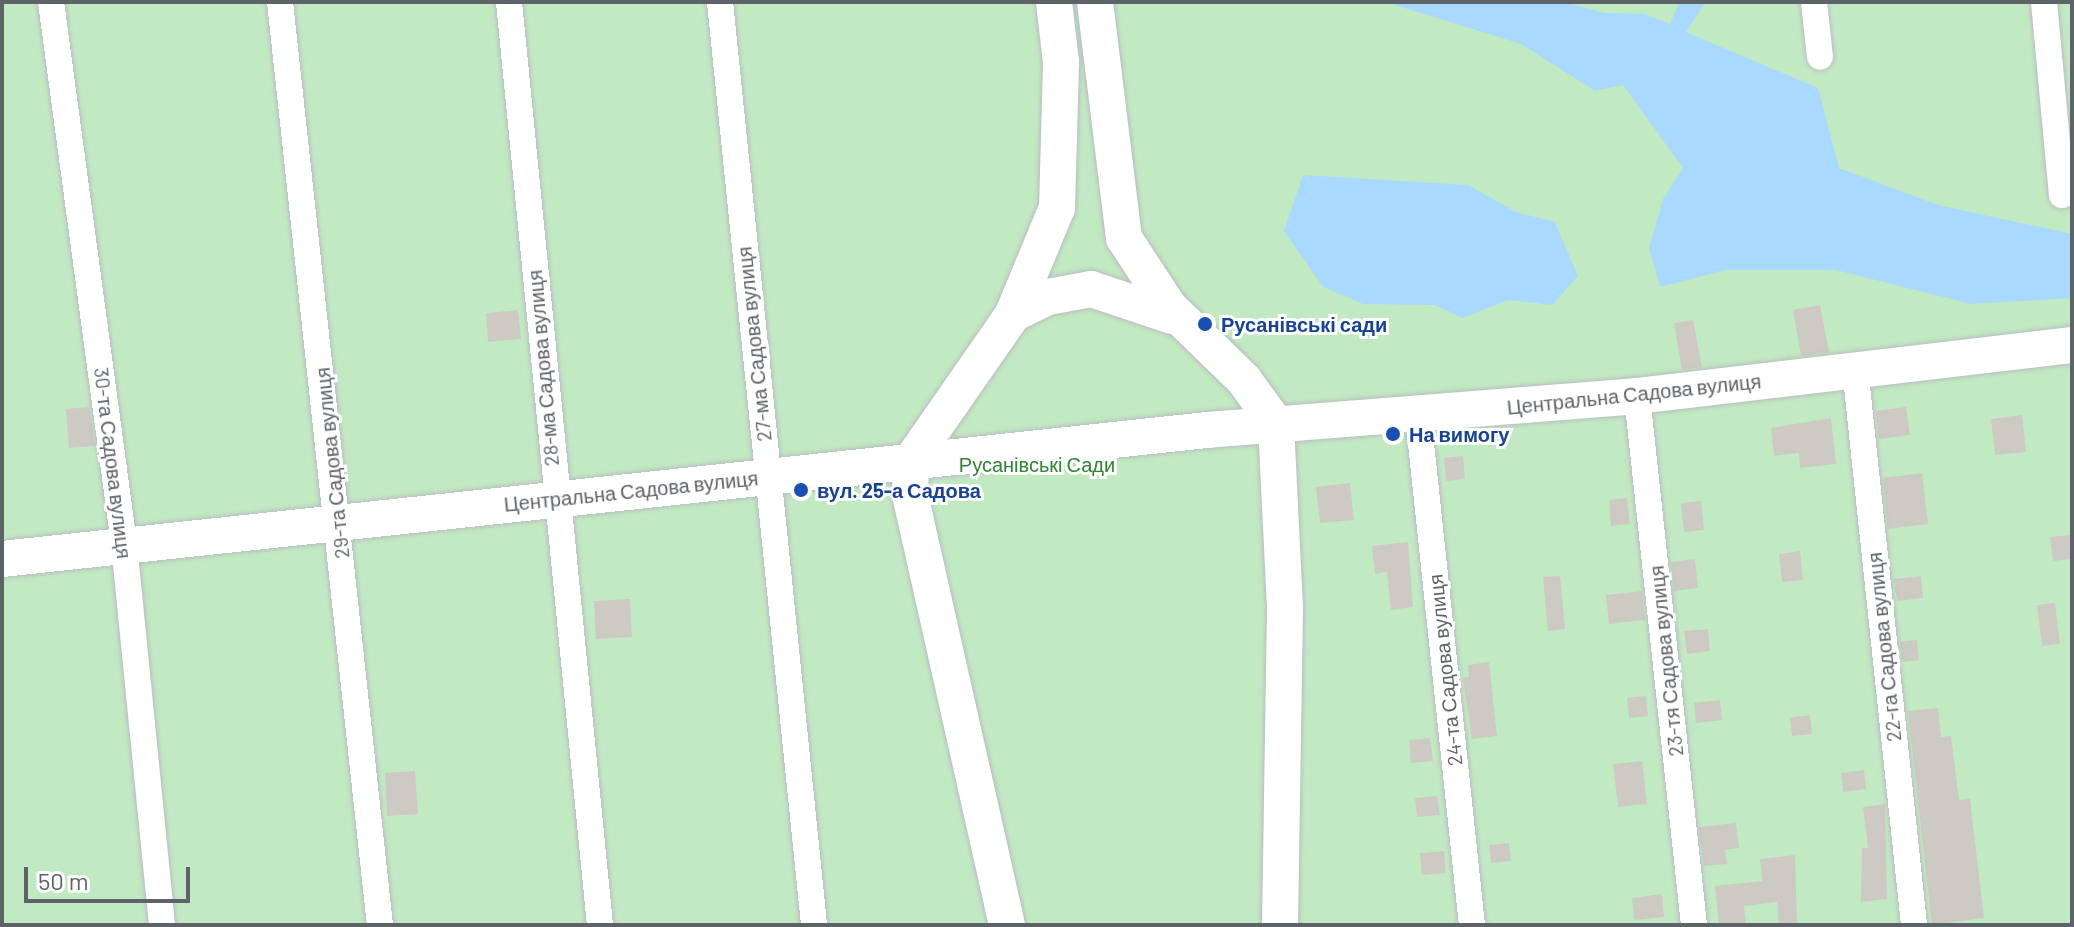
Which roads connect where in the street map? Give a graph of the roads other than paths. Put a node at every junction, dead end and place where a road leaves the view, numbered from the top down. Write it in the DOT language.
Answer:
graph roads {
  1 [pos="51,2"];
  2 [pos="280,2"];
  3 [pos="509,2"];
  4 [pos="720,2"];
  5 [pos="1054,2"];
  6 [pos="1095,2"];
  7 [pos="1814,2"];
  8 [pos="2044,2"];
  9 [pos="1820,57"];
  10 [pos="2062,195"];
  11 [pos="1013,314"];
  12 [pos="1181,319"];
  13 [pos="2072,346"];
  14 [pos="1855,368"];
  15 [pos="1637,396"];
  16 [pos="1418,415"];
  17 [pos="1276,424"];
  18 [pos="911,461"];
  19 [pos="767,477"];
  20 [pos="554,499"];
  21 [pos="339,521"];
  22 [pos="124,544"];
  23 [pos="2,559"];
  24 [pos="162,925"];
  25 [pos="380,925"];
  26 [pos="600,925"];
  27 [pos="814,925"];
  28 [pos="1007,925"];
  29 [pos="1280,925"];
  30 [pos="1472,925"];
  31 [pos="1694,925"];
  32 [pos="1914,925"];
  1 -- 22 [label="street, 30-та Садова вулиця"];
  2 -- 21 [label="street, 29-та Садова вулиця"];
  3 -- 20 [label="street, 28-ма Садова вулиця"];
  4 -- 19 [label="street, 27-ма Садова вулиця"];
  5 -- 11 [label="main road"];
  6 -- 12 [label="main road"];
  7 -- 9 [label="street"];
  8 -- 10 [label="street"];
  11 -- 12 [label="main road"];
  11 -- 18 [label="main road"];
  12 -- 17 [label="main road"];
  13 -- 14 [label="main road, Центральна Садова вулиця"];
  14 -- 15 [label="main road, Центральна Садова вулиця"];
  14 -- 32 [label="street, 22-га Садова вулиця"];
  15 -- 16 [label="main road, Центральна Садова вулиця"];
  15 -- 31 [label="street, 23-тя Садова вулиця"];
  16 -- 17 [label="main road, Центральна Садова вулиця"];
  16 -- 30 [label="street, 24-та Садова вулиця"];
  17 -- 18 [label="main road, Центральна Садова вулиця"];
  17 -- 29 [label="main road"];
  18 -- 19 [label="main road, Центральна Садова вулиця"];
  18 -- 28 [label="main road"];
  19 -- 20 [label="main road, Центральна Садова вулиця"];
  19 -- 27 [label="street, 27-ма Садова вулиця"];
  20 -- 21 [label="main road, Центральна Садова вулиця"];
  20 -- 26 [label="street, 28-ма Садова вулиця"];
  21 -- 22 [label="main road, Центральна Садова вулиця"];
  21 -- 25 [label="street, 29-та Садова вулиця"];
  22 -- 23 [label="main road, Центральна Садова вулиця"];
  22 -- 24 [label="street, 30-та Садова вулиця"];
}
